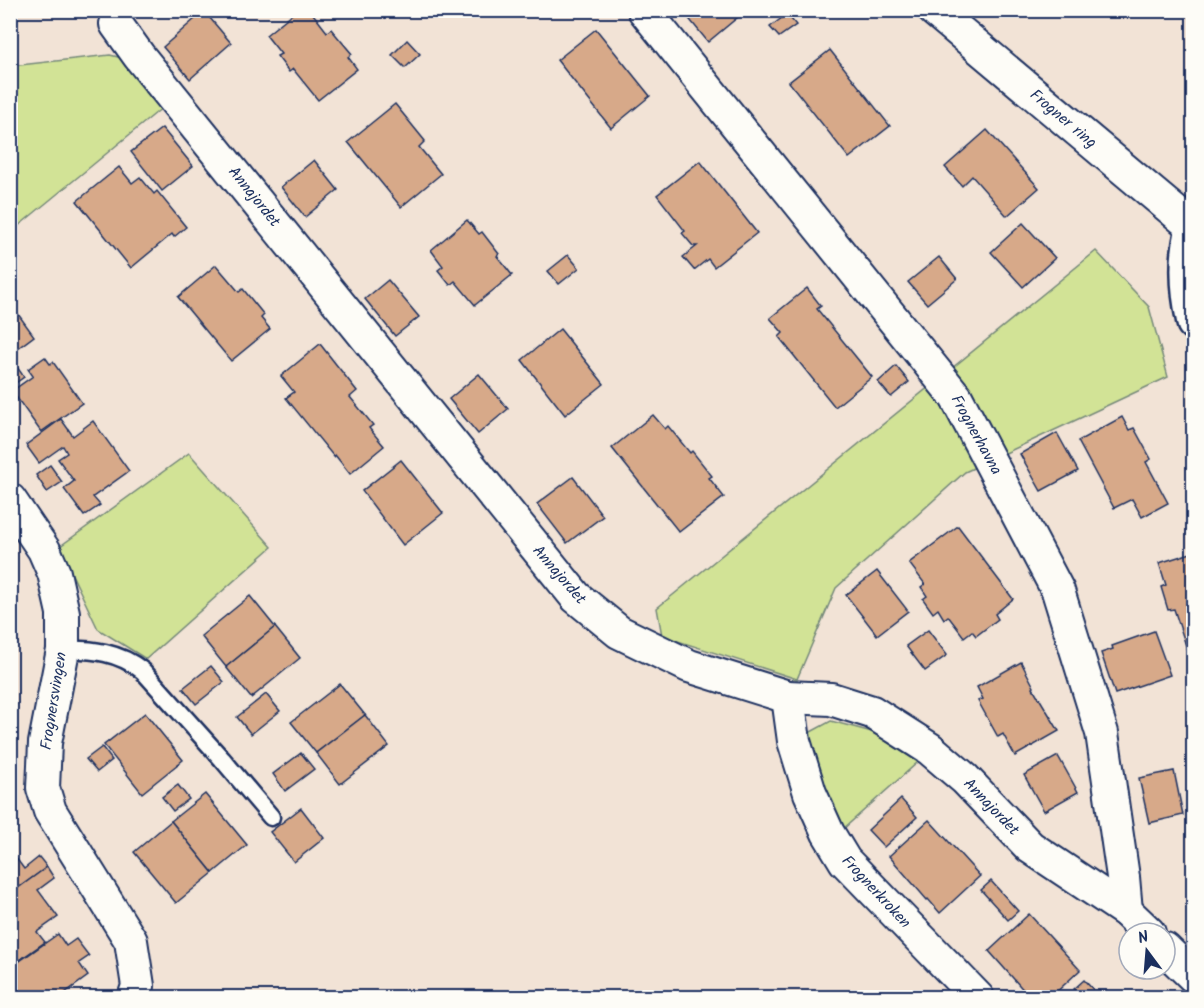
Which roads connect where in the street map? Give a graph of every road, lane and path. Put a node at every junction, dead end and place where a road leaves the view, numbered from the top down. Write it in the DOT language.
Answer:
graph roads {
  1 [pos="644,10"];
  2 [pos="939,13"];
  3 [pos="116,24"];
  4 [pos="1193,226"];
  5 [pos="1194,323"];
  6 [pos="10,500"];
  7 [pos="63,650"];
  8 [pos="789,697"];
  9 [pos="271,818"];
  10 [pos="1126,911"];
  11 [pos="1136,921"];
  12 [pos="1177,961"];
  13 [pos="1194,977"];
  14 [pos="134,998"];
  15 [pos="978,998"];
  1 -- 10 [label="street, Frognerhavna"];
  2 -- 4 [label="street, Frogner ring"];
  3 -- 8 [label="street, Annajordet"];
  4 -- 5 [label="main road"];
  6 -- 7 [label="street, Frognersvingen"];
  7 -- 9 [label="lane"];
  7 -- 14 [label="street, Frognersvingen"];
  8 -- 10 [label="street, Annajordet"];
  8 -- 15 [label="street, Frognerkroken"];
  10 -- 11 [label="street, Annajordet"];
  12 -- 13 [label="street"];
}
